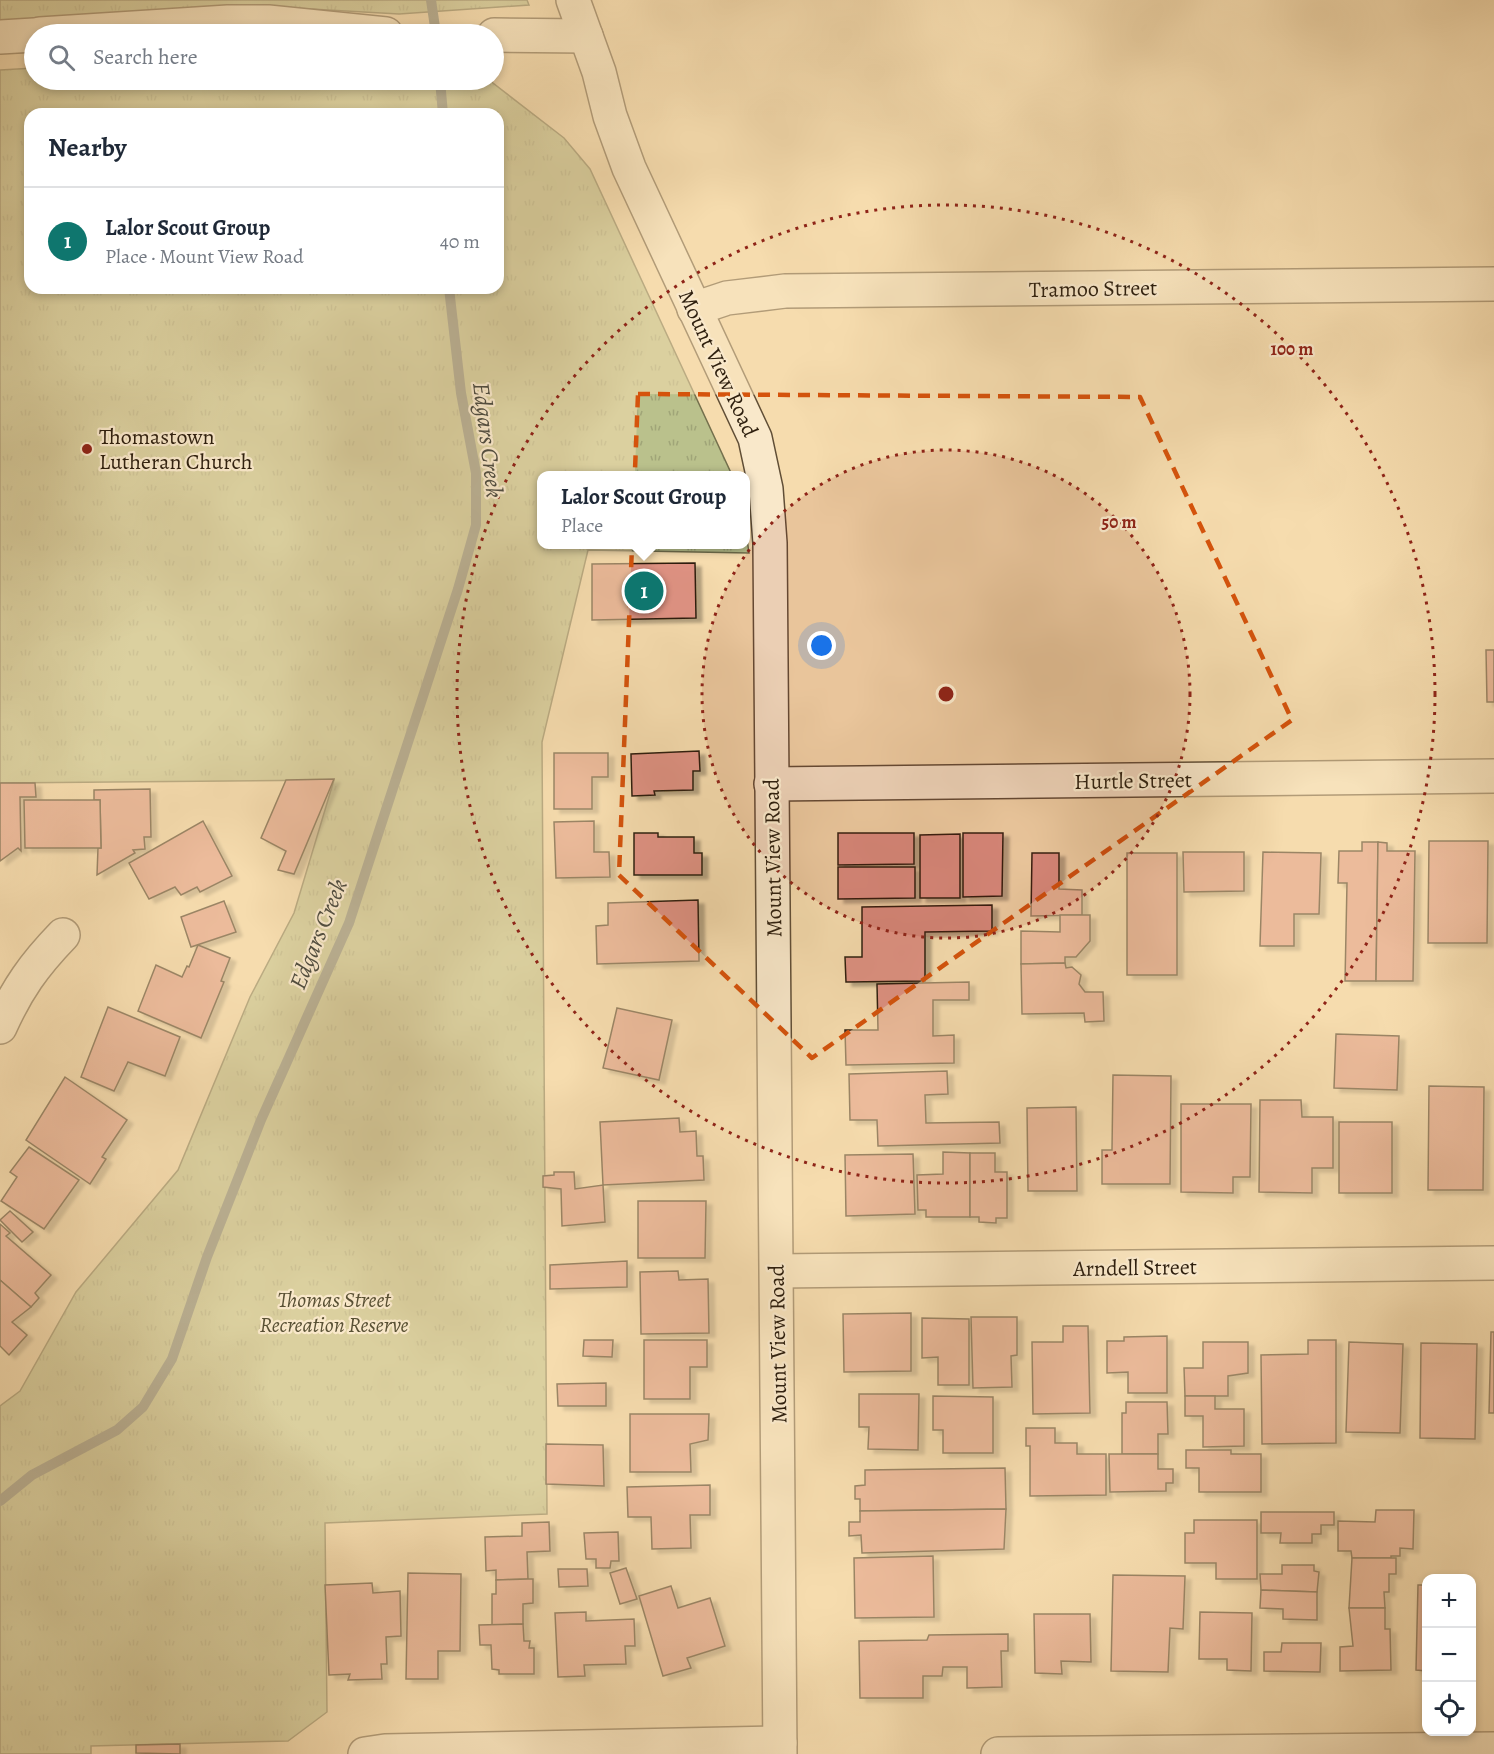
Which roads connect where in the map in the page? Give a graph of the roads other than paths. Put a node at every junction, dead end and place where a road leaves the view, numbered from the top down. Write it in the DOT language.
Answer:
graph roads {
  1 [pos="573,0"];
  2 [pos="197,24"];
  3 [pos="288,24"];
  4 [pos="504,35"];
  5 [pos="24,36"];
  6 [pos="586,36"];
  7 [pos="0,38"];
  8 [pos="1494,284"];
  9 [pos="694,309"];
  10 [pos="1494,776"];
  11 [pos="771,784"];
  12 [pos="63,935"];
  13 [pos="0,1027"];
  14 [pos="1494,1263"];
  15 [pos="777,1271"];
  16 [pos="780,1748"];
  17 [pos="1494,1749"];
  18 [pos="365,1754"];
  19 [pos="998,1754"];
  1 -- 6 [label="street, Mount View Road"];
  2 -- 3 [label="street"];
  4 -- 6 [label="street"];
  5 -- 7 [label="street"];
  6 -- 9 [label="street, Mount View Road"];
  8 -- 9 [label="street, Tramoo Street"];
  9 -- 11 [label="street, Mount View Road"];
  10 -- 11 [label="street, Hurtle Street"];
  11 -- 15 [label="street, Mount View Road"];
  12 -- 13 [label="street"];
  14 -- 15 [label="street, Arndell Street"];
  15 -- 16 [label="street, Mount View Road"];
  16 -- 18 [label="street"];
  17 -- 19 [label="street"];
}
